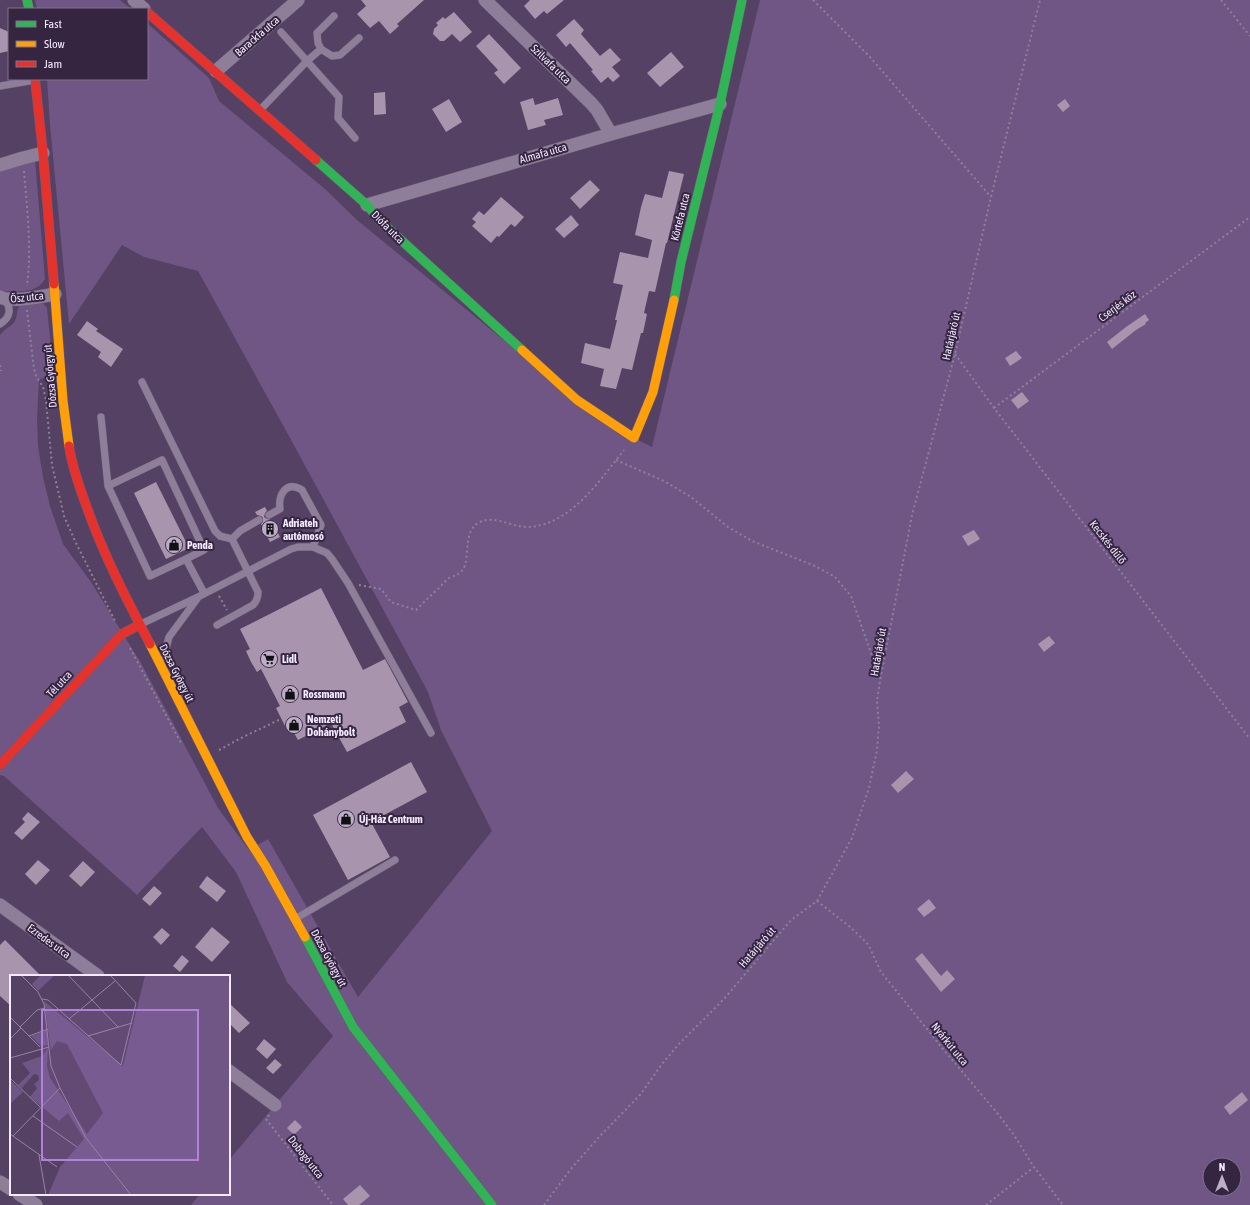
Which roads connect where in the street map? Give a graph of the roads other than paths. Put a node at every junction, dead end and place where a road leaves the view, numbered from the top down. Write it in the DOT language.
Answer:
graph roads {
  1 [pos="134,0"];
  2 [pos="298,0"];
  3 [pos="485,0"];
  4 [pos="742,0"];
  5 [pos="143,8"];
  6 [pos="148,13"];
  7 [pos="334,16"];
  8 [pos="282,32"];
  9 [pos="359,38"];
  10 [pos="321,49"];
  11 [pos="307,61"];
  12 [pos="216,71"];
  13 [pos="35,80"];
  14 [pos="0,86"];
  15 [pos="720,104"];
  16 [pos="260,110"];
  17 [pos="611,134"];
  18 [pos="355,138"];
  19 [pos="43,153"];
  20 [pos="0,165"];
  21 [pos="367,205"];
  22 [pos="55,294"];
  23 [pos="2,298"];
  24 [pos="0,324"];
  25 [pos="142,382"];
  26 [pos="101,417"];
  27 [pos="634,438"];
  28 [pos="108,486"];
  29 [pos="269,515"];
  30 [pos="259,520"];
  31 [pos="232,539"];
  32 [pos="313,547"];
  33 [pos="186,559"];
  34 [pos="248,572"];
  35 [pos="201,595"];
  36 [pos="139,625"];
  37 [pos="217,625"];
  38 [pos="162,668"];
  39 [pos="431,733"];
  40 [pos="0,765"];
  41 [pos="395,860"];
  42 [pos="0,905"];
  43 [pos="295,919"];
  44 [pos="97,975"];
  45 [pos="230,1072"];
  46 [pos="275,1105"];
  47 [pos="0,1182"];
  48 [pos="10,1188"];
  49 [pos="21,1195"];
  50 [pos="36,1205"];
  51 [pos="492,1205"];
  1 -- 5 [label="street"];
  2 -- 12 [label="street, Barackfa utca"];
  3 -- 17 [label="street, Szilvafa utca"];
  4 -- 15 [label="street, Körtefa utca"];
  6 -- 12 [label="street, Diófa utca"];
  7 -- 10 [label="lane"];
  8 -- 11 [label="lane"];
  9 -- 10 [label="lane"];
  10 -- 11 [label="lane"];
  11 -- 16 [label="lane"];
  11 -- 18 [label="lane"];
  12 -- 16 [label="street, Diófa utca"];
  13 -- 14 [label="lane"];
  13 -- 19 [label="street, Dózsa György út"];
  15 -- 17 [label="street, Almafa utca"];
  15 -- 27 [label="street, Körtefa utca"];
  16 -- 21 [label="street, Diófa utca"];
  17 -- 21 [label="street, Almafa utca"];
  19 -- 20 [label="street"];
  19 -- 22 [label="street, Dózsa György út"];
  21 -- 27 [label="street, Diófa utca"];
  22 -- 23 [label="street, Ősz utca"];
  22 -- 36 [label="street, Dózsa György út"];
  23 -- 24 [label="lane"];
  25 -- 31 [label="lane"];
  26 -- 28 [label="lane"];
  28 -- 33 [label="lane"];
  28 -- 33 [label="lane"];
  29 -- 32 [label="lane"];
  30 -- 31 [label="lane"];
  31 -- 34 [label="lane"];
  32 -- 34 [label="lane"];
  32 -- 39 [label="lane"];
  33 -- 35 [label="lane"];
  34 -- 35 [label="lane"];
  34 -- 37 [label="lane"];
  35 -- 36 [label="lane"];
  35 -- 38 [label="lane"];
  36 -- 38 [label="street, Dózsa György út"];
  36 -- 40 [label="street, Tél utca"];
  38 -- 43 [label="street, Dózsa György út"];
  41 -- 43 [label="lane"];
  42 -- 44 [label="street, Ezredes utca"];
  43 -- 51 [label="street, Dózsa György út"];
  45 -- 46 [label="street"];
  47 -- 48 [label="street"];
  49 -- 50 [label="street"];
}
